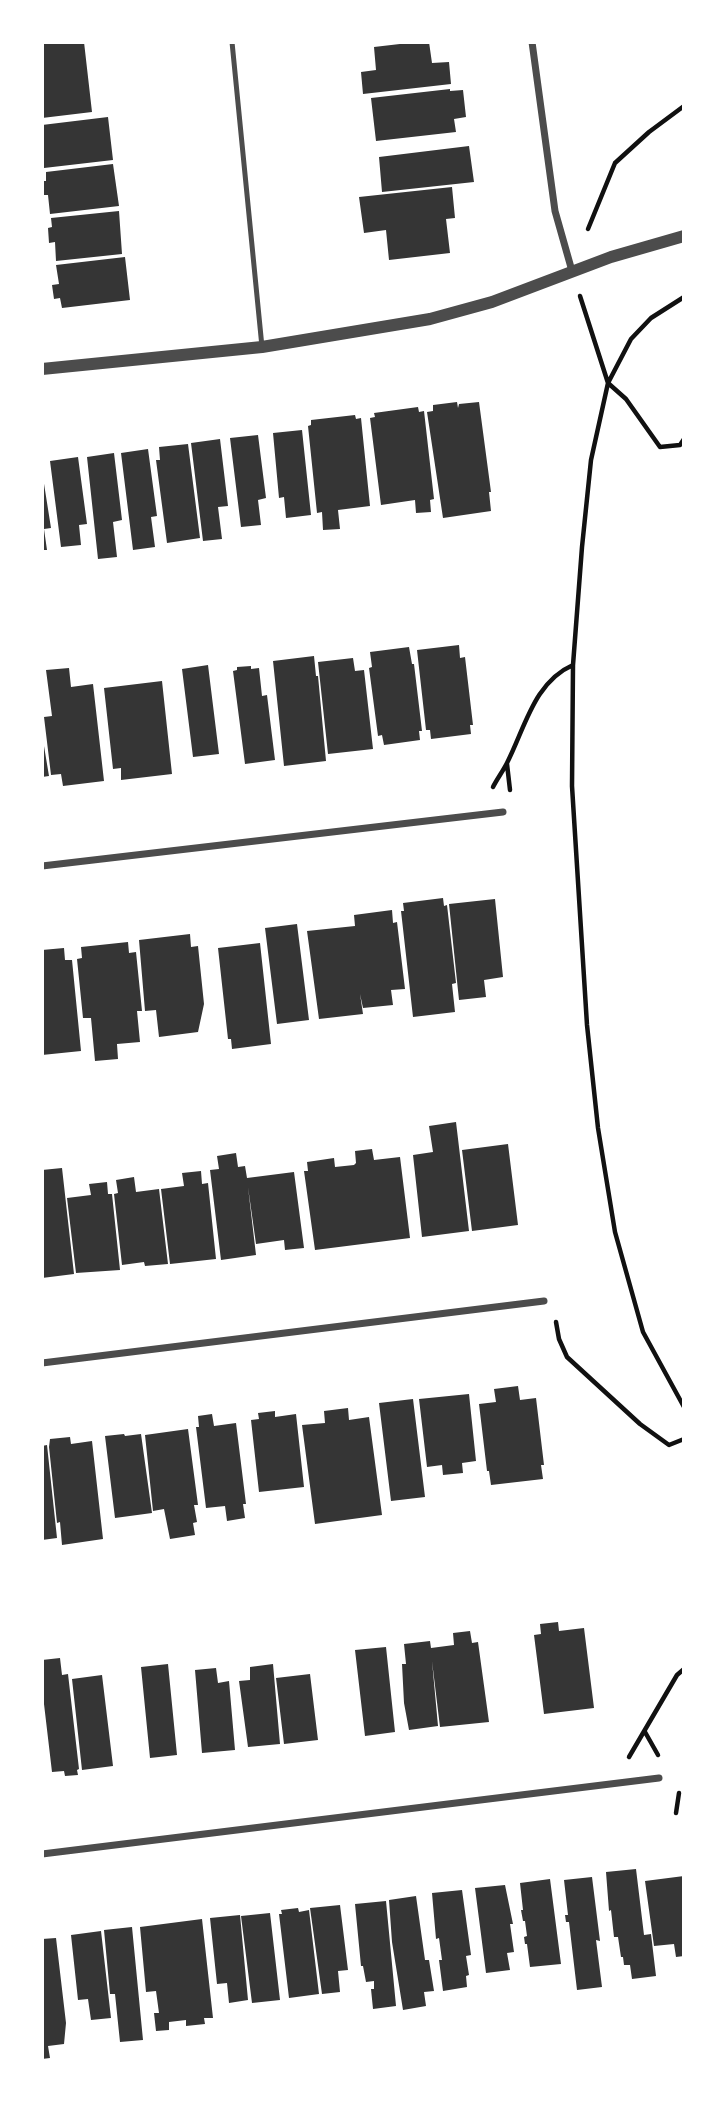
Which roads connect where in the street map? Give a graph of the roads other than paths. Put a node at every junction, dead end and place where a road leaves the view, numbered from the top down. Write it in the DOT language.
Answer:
graph roads {
  1 [pos="232,42"];
  2 [pos="532,42"];
  3 [pos="684,236"];
  4 [pos="572,271"];
  5 [pos="262,347"];
  6 [pos="42,369"];
  7 [pos="503,813"];
  8 [pos="42,866"];
  9 [pos="544,1301"];
  10 [pos="42,1363"];
  11 [pos="659,1779"];
  12 [pos="42,1854"];
  1 -- 5 [label="lane"];
  2 -- 4 [label="street"];
  3 -- 4 [label="street"];
  4 -- 5 [label="street"];
  5 -- 6 [label="street"];
  7 -- 8 [label="street"];
  9 -- 10 [label="street"];
  11 -- 12 [label="street"];
}
